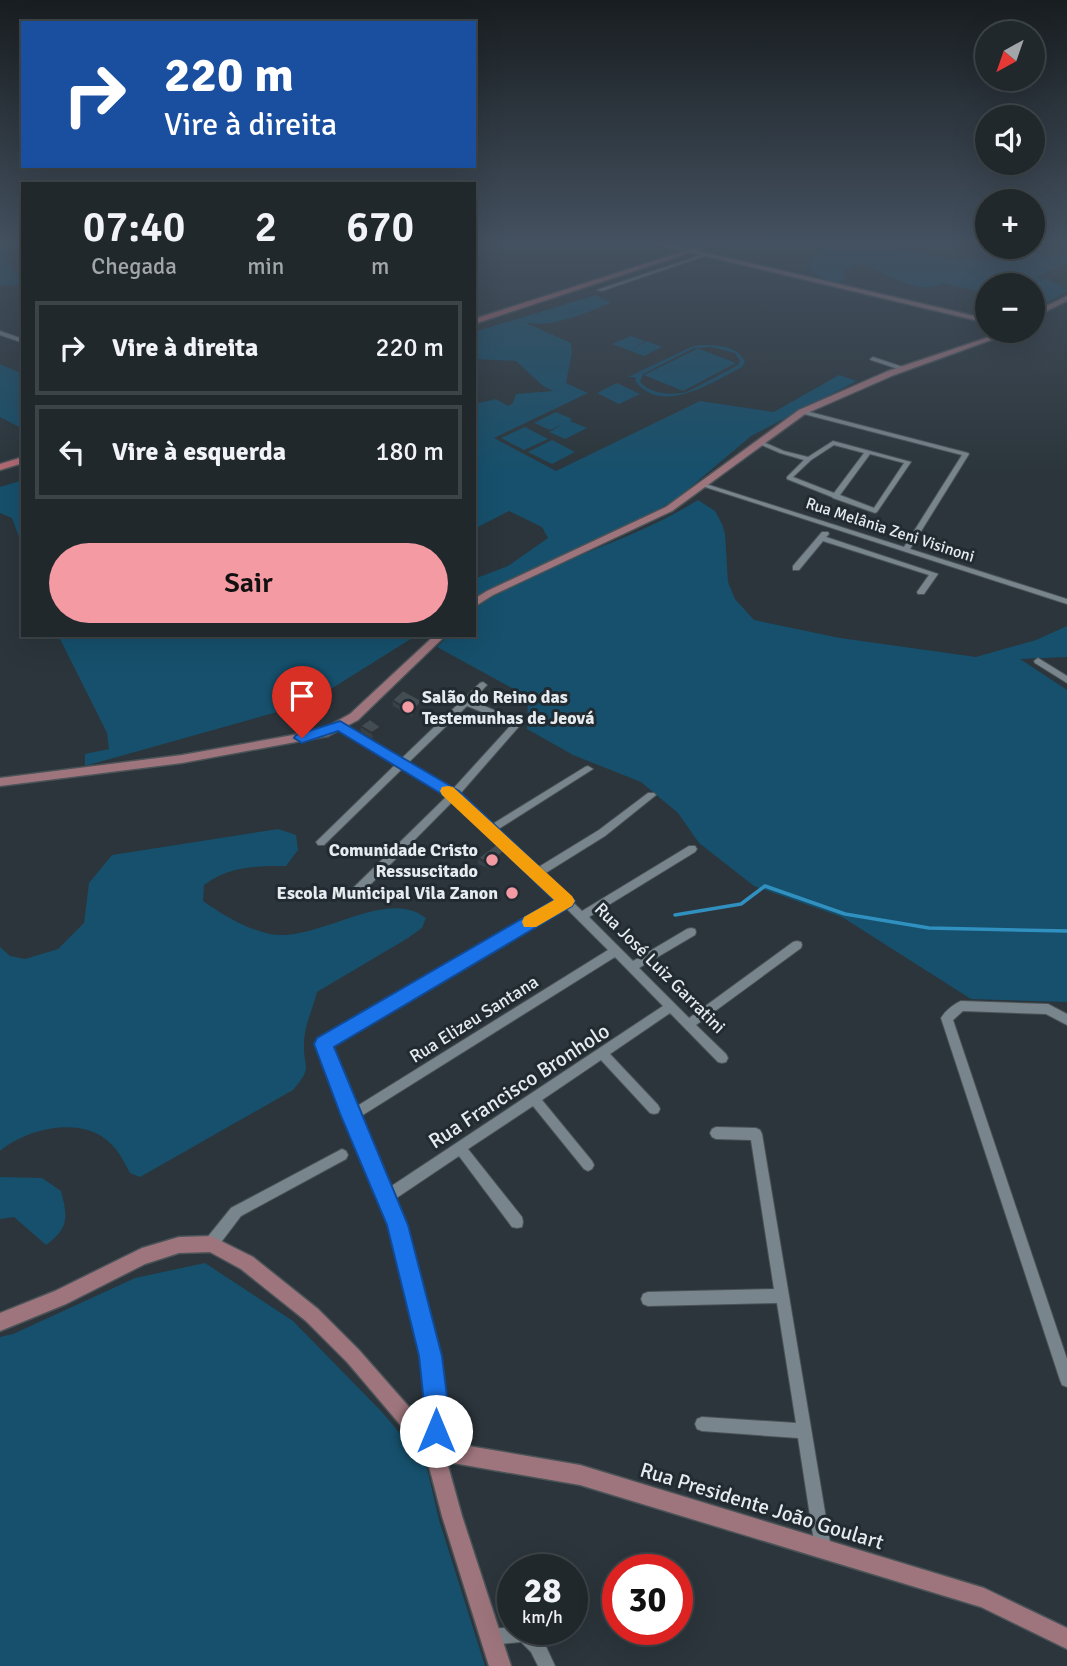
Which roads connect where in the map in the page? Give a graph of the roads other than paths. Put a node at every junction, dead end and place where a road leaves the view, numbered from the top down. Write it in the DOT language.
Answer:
graph roads {
  1 [pos="0,333"];
  2 [pos="21,340"];
  3 [pos="979,343"];
  4 [pos="873,359"];
  5 [pos="904,369"];
  6 [pos="802,412"];
  7 [pos="761,440"];
  8 [pos="868,452"];
  9 [pos="809,459"];
  10 [pos="21,464"];
  11 [pos="0,470"];
  12 [pos="704,485"];
  13 [pos="835,497"];
  14 [pos="832,526"];
  15 [pos="822,538"];
  16 [pos="906,550"];
  17 [pos="796,568"];
  18 [pos="921,592"];
  19 [pos="1067,601"];
  20 [pos="476,603"];
  21 [pos="439,637"];
  22 [pos="1038,661"];
  23 [pos="1067,680"];
  24 [pos="483,685"];
  25 [pos="466,702"];
  26 [pos="340,726"];
  27 [pos="402,766"];
  28 [pos="589,769"];
  29 [pos="0,782"];
  30 [pos="453,794"];
  31 [pos="651,795"];
  32 [pos="491,829"];
  33 [pos="321,842"];
  34 [pos="692,849"];
  35 [pos="537,873"];
  36 [pos="353,895"];
  37 [pos="566,901"];
  38 [pos="582,916"];
  39 [pos="691,932"];
  40 [pos="797,945"];
  41 [pos="616,951"];
  42 [pos="632,967"];
  43 [pos="671,1007"];
  44 [pos="1067,1020"];
  45 [pos="689,1024"];
  46 [pos="602,1054"];
  47 [pos="722,1058"];
  48 [pos="535,1100"];
  49 [pos="654,1109"];
  50 [pos="351,1116"];
  51 [pos="716,1133"];
  52 [pos="460,1148"];
  53 [pos="342,1155"];
  54 [pos="588,1165"];
  55 [pos="388,1196"];
  56 [pos="517,1222"];
  57 [pos="211,1244"];
  58 [pos="782,1296"];
  59 [pos="648,1299"];
  60 [pos="0,1322"];
  61 [pos="1067,1380"];
  62 [pos="702,1424"];
  63 [pos="804,1431"];
  64 [pos="434,1450"];
  65 [pos="823,1549"];
  66 [pos="491,1637"];
  67 [pos="1067,1639"];
  68 [pos="500,1666"];
  69 [pos="547,1666"];
  1 -- 2 [label="street"];
  3 -- 5 [label="main road"];
  4 -- 5 [label="street"];
  5 -- 6 [label="main road"];
  6 -- 7 [label="main road"];
  6 -- 16 [label="street"];
  7 -- 9 [label="street"];
  7 -- 12 [label="main road"];
  8 -- 9 [label="street"];
  8 -- 13 [label="street"];
  8 -- 13 [label="street"];
  9 -- 13 [label="street"];
  10 -- 11 [label="highway"];
  12 -- 14 [label="street, Rua Melânia Zeni Visinoni"];
  12 -- 20 [label="main road"];
  14 -- 15 [label="street"];
  14 -- 16 [label="street, Rua Melânia Zeni Visinoni"];
  15 -- 17 [label="street"];
  15 -- 18 [label="street"];
  16 -- 19 [label="street, Rua Melânia Zeni Visinoni"];
  21 -- 26 [label="main road"];
  22 -- 23 [label="street"];
  24 -- 25 [label="street"];
  25 -- 27 [label="street"];
  25 -- 30 [label="street"];
  26 -- 27 [label="street, Rua José Luiz Garratini"];
  26 -- 29 [label="main road"];
  27 -- 30 [label="street, Rua José Luiz Garratini"];
  27 -- 33 [label="street"];
  28 -- 32 [label="street"];
  30 -- 32 [label="street, Rua José Luiz Garratini"];
  30 -- 36 [label="street"];
  31 -- 35 [label="street"];
  32 -- 35 [label="street, Rua José Luiz Garratini"];
  34 -- 38 [label="street"];
  35 -- 37 [label="street, Rua José Luiz Garratini"];
  37 -- 38 [label="street, Rua José Luiz Garratini"];
  37 -- 50 [label="street"];
  38 -- 41 [label="street, Rua José Luiz Garratini"];
  39 -- 42 [label="street"];
  40 -- 45 [label="street"];
  41 -- 42 [label="street, Rua José Luiz Garratini"];
  41 -- 50 [label="street, Rua Elizeu Santana"];
  42 -- 43 [label="street, Rua José Luiz Garratini"];
  43 -- 45 [label="street, Rua José Luiz Garratini"];
  43 -- 46 [label="street, Rua Francisco Bronholo"];
  44 -- 61 [label="street"];
  45 -- 47 [label="street, Rua José Luiz Garratini"];
  46 -- 48 [label="street, Rua Francisco Bronholo"];
  46 -- 49 [label="street"];
  48 -- 52 [label="street, Rua Francisco Bronholo"];
  48 -- 54 [label="street"];
  50 -- 55 [label="street"];
  51 -- 58 [label="street"];
  52 -- 55 [label="street, Rua Francisco Bronholo"];
  52 -- 56 [label="street"];
  53 -- 57 [label="street"];
  55 -- 64 [label="street"];
  57 -- 60 [label="main road"];
  57 -- 64 [label="main road"];
  58 -- 59 [label="street"];
  58 -- 63 [label="street"];
  62 -- 63 [label="street"];
  63 -- 65 [label="street"];
  64 -- 65 [label="main road, Rua Presidente João Goulart"];
  64 -- 66 [label="main road"];
  65 -- 67 [label="main road, Rua Presidente João Goulart"];
  66 -- 68 [label="main road"];
  66 -- 69 [label="street"];
}
